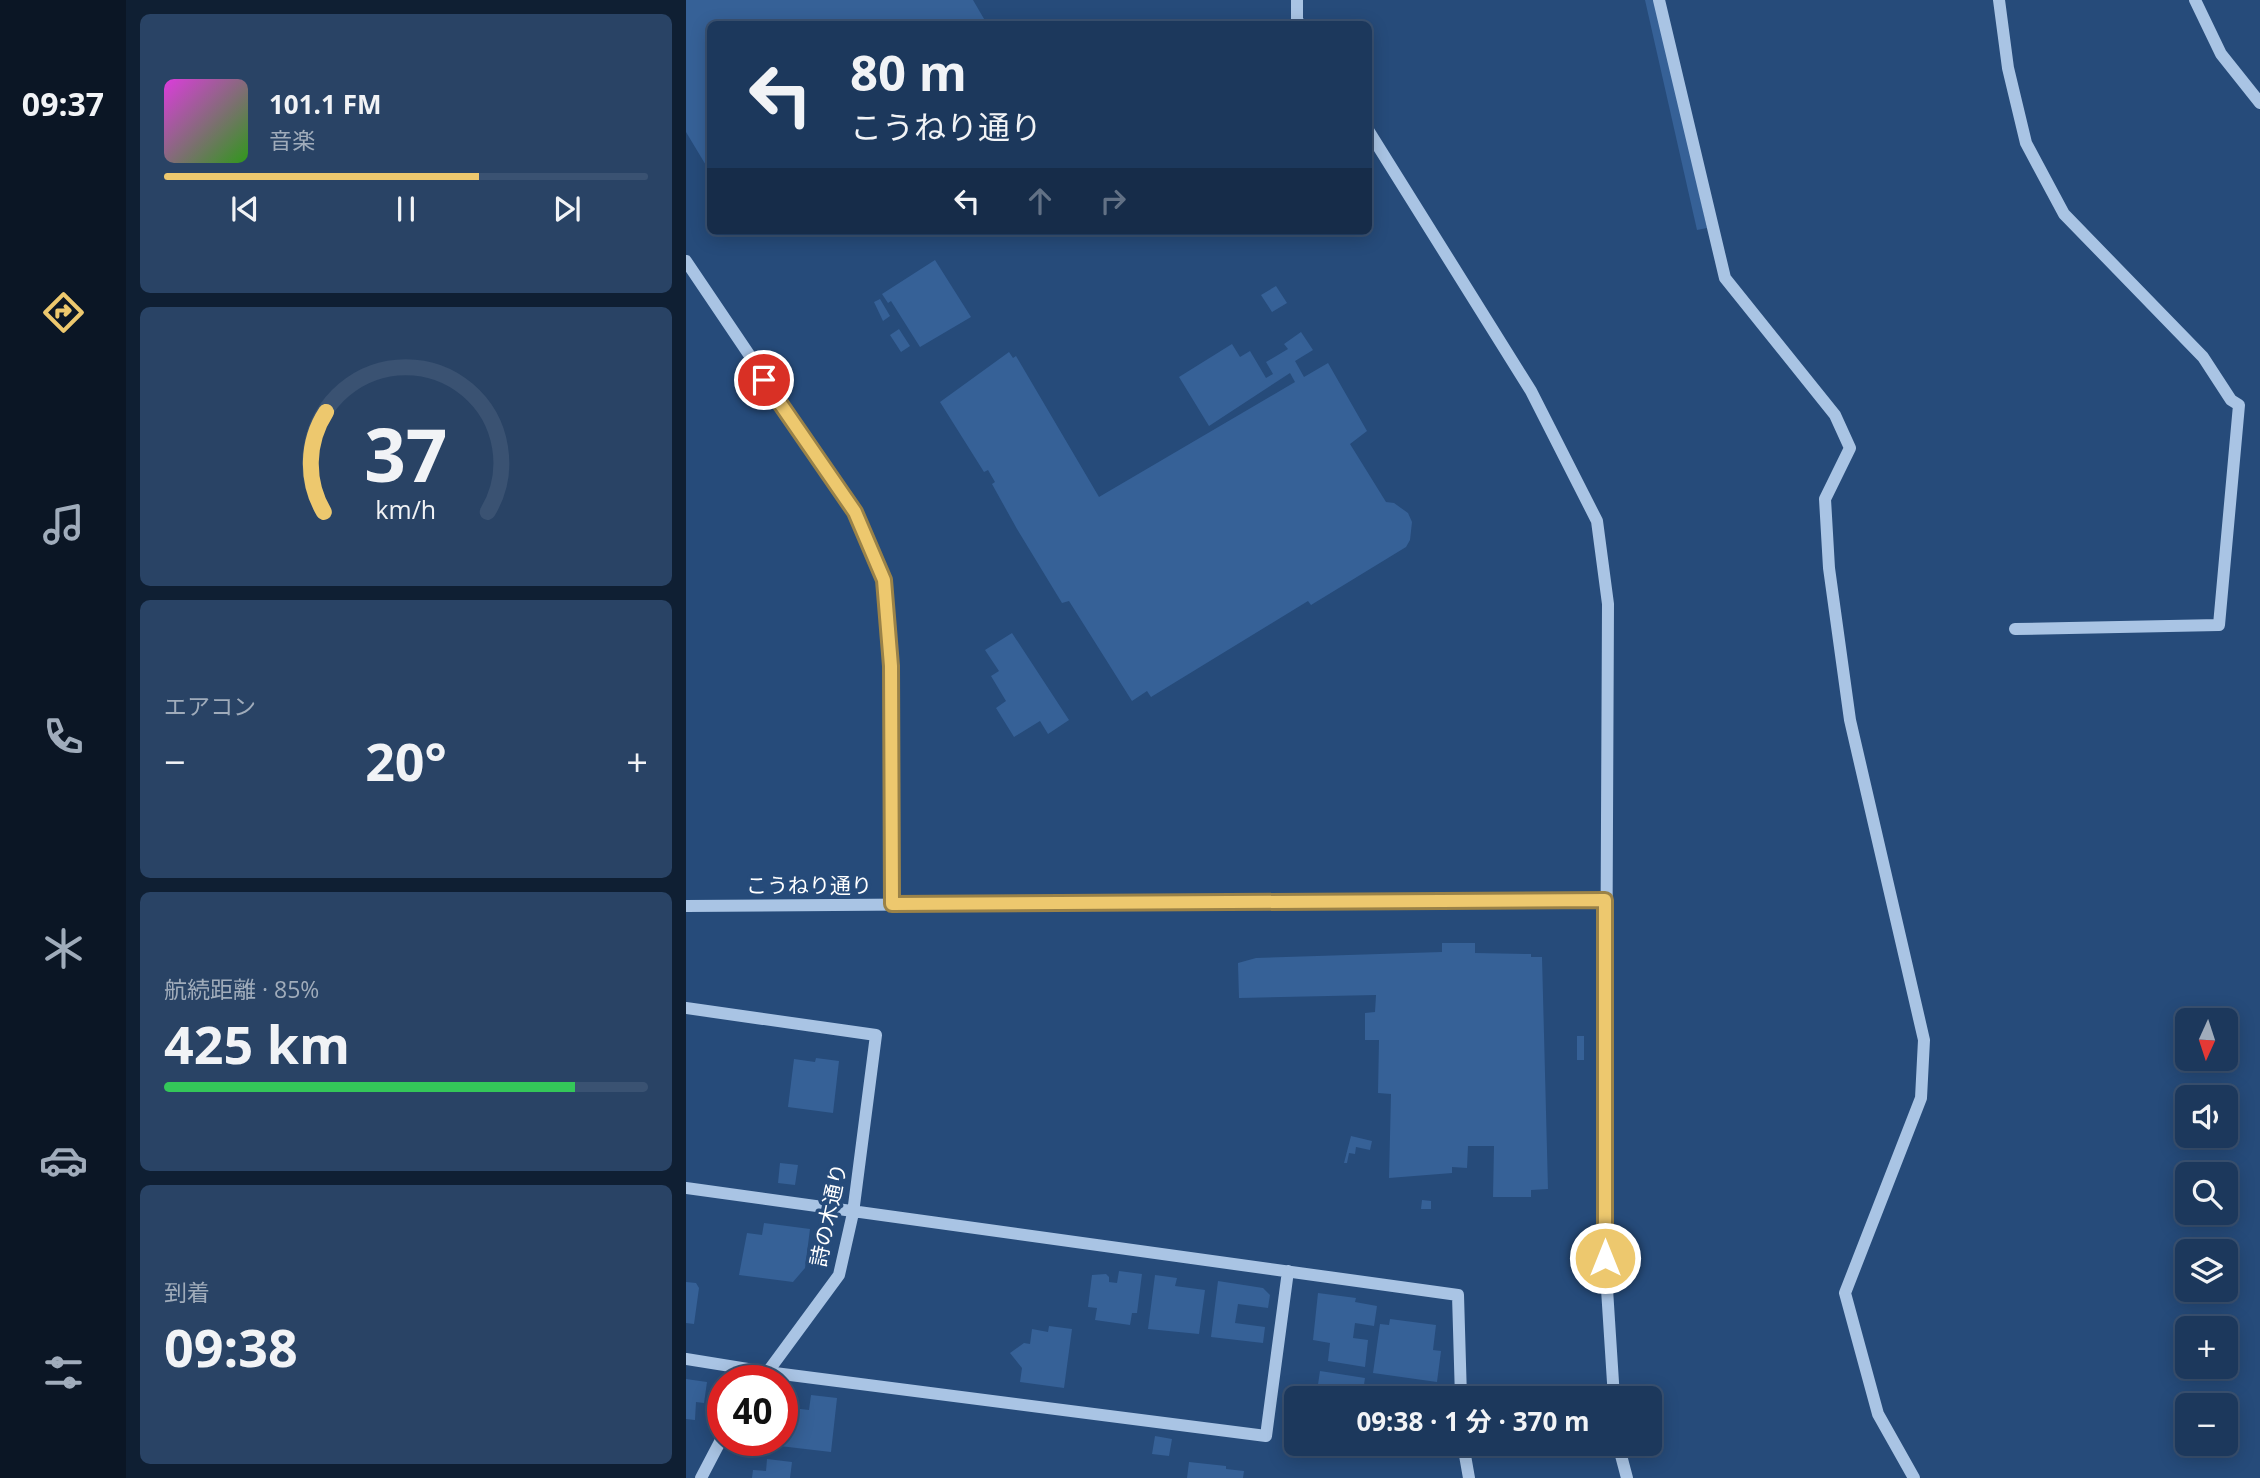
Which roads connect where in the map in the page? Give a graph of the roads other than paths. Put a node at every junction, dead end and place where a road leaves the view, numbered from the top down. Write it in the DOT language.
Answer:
graph roads {
  1 [pos="1297,0"];
  2 [pos="1659,0"];
  3 [pos="1999,0"];
  4 [pos="2194,0"];
  5 [pos="1300,21"];
  6 [pos="2260,103"];
  7 [pos="1372,136"];
  8 [pos="686,261"];
  9 [pos="2015,629"];
  10 [pos="1605,900"];
  11 [pos="892,904"];
  12 [pos="686,905"];
  13 [pos="686,1009"];
  14 [pos="686,1188"];
  15 [pos="853,1213"];
  16 [pos="1288,1271"];
  17 [pos="686,1359"];
  18 [pos="712,1365"];
  19 [pos="773,1365"];
  20 [pos="798,1381"];
  21 [pos="1461,1386"];
  22 [pos="1613,1386"];
  23 [pos="713,1456"];
  24 [pos="1465,1456"];
  25 [pos="1621,1456"];
  26 [pos="701,1478"];
  27 [pos="1469,1478"];
  28 [pos="1627,1478"];
  29 [pos="1914,1478"];
  1 -- 5 [label="street"];
  2 -- 29 [label="street"];
  3 -- 9 [label="street"];
  4 -- 6 [label="street"];
  7 -- 10 [label="street"];
  8 -- 11 [label="street"];
  10 -- 11 [label="street, こうねり通り"];
  10 -- 22 [label="street"];
  11 -- 12 [label="street, こうねり通り"];
  13 -- 15 [label="street, 詩の木通り"];
  14 -- 15 [label="street"];
  15 -- 16 [label="street"];
  15 -- 19 [label="street, 詩の木通り"];
  16 -- 20 [label="street"];
  16 -- 21 [label="street"];
  17 -- 18 [label="street"];
  23 -- 26 [label="street"];
  24 -- 27 [label="street"];
  25 -- 28 [label="street"];
}
